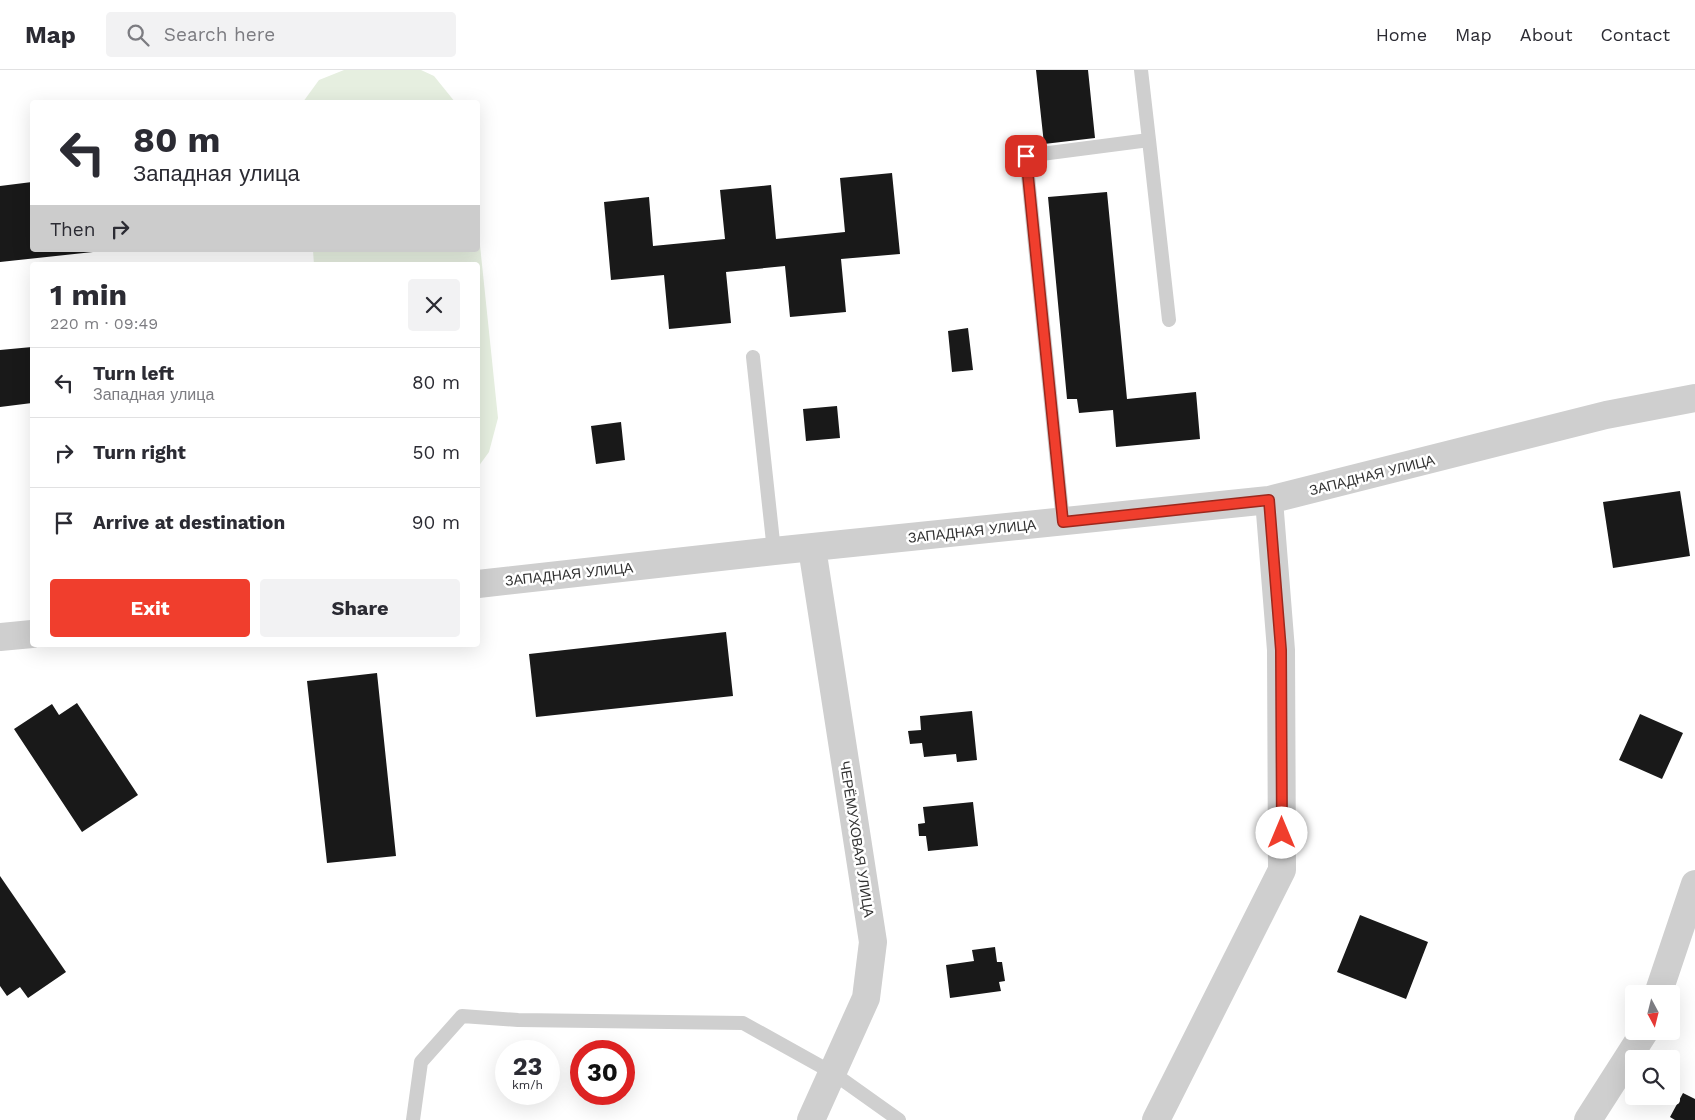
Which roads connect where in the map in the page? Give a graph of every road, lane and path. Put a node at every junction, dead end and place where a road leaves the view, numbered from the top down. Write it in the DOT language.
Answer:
graph roads {
  1 [pos="1141,70"];
  2 [pos="1149,140"];
  3 [pos="1169,320"];
  4 [pos="753,357"];
  5 [pos="1695,398"];
  6 [pos="1269,500"];
  7 [pos="1063,522"];
  8 [pos="812,548"];
  9 [pos="774,552"];
  10 [pos="480,584"];
  11 [pos="30,634"];
  12 [pos="0,637"];
  13 [pos="1695,884"];
  14 [pos="1661,985"];
  15 [pos="1639,1040"];
  16 [pos="832,1073"];
  17 [pos="413,1120"];
  18 [pos="811,1120"];
  19 [pos="899,1120"];
  20 [pos="1156,1120"];
  21 [pos="1588,1120"];
  1 -- 2 [label="lane"];
  2 -- 3 [label="lane"];
  2 -- 7 [label="lane"];
  4 -- 9 [label="lane"];
  5 -- 6 [label="street, ЗАПАДНАЯ УЛИЦА"];
  6 -- 7 [label="street, ЗАПАДНАЯ УЛИЦА"];
  6 -- 20 [label="street"];
  7 -- 8 [label="street, ЗАПАДНАЯ УЛИЦА"];
  8 -- 9 [label="street, ЗАПАДНАЯ УЛИЦА"];
  8 -- 16 [label="street, ЧЕРЁМУХОВАЯ УЛИЦА"];
  9 -- 10 [label="street, ЗАПАДНАЯ УЛИЦА"];
  11 -- 12 [label="street"];
  13 -- 14 [label="street"];
  15 -- 21 [label="street"];
  16 -- 17 [label="lane"];
  16 -- 18 [label="street, ЧЕРЁМУХОВАЯ УЛИЦА"];
  16 -- 19 [label="lane"];
}
